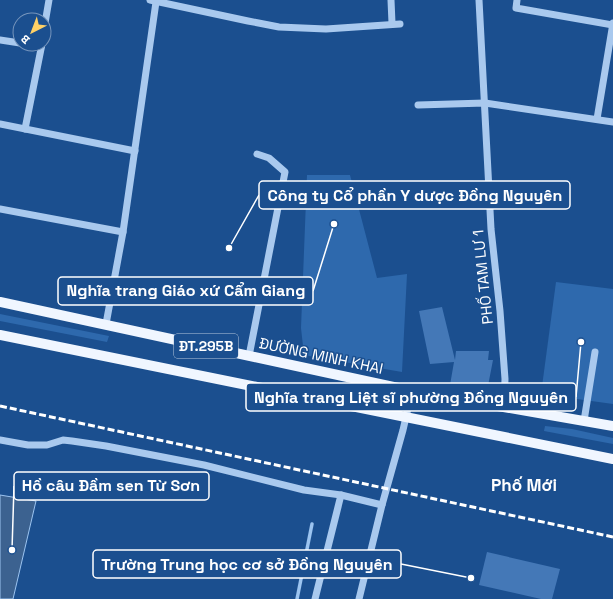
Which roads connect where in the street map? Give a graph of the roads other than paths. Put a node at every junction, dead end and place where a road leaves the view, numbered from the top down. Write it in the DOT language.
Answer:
graph roads {
  1 [pos="48,0"];
  2 [pos="391,0"];
  3 [pos="479,0"];
  4 [pos="517,0"];
  5 [pos="153,1"];
  6 [pos="46,12"];
  7 [pos="613,24"];
  8 [pos="0,40"];
  9 [pos="12,42"];
  10 [pos="40,52"];
  11 [pos="485,103"];
  12 [pos="418,105"];
  13 [pos="597,119"];
  14 [pos="613,122"];
  15 [pos="0,124"];
  16 [pos="25,129"];
  17 [pos="135,151"];
  18 [pos="257,154"];
  19 [pos="0,209"];
  20 [pos="123,232"];
  21 [pos="0,302"];
  22 [pos="106,324"];
  23 [pos="0,335"];
  24 [pos="595,352"];
  25 [pos="249,356"];
  26 [pos="412,391"];
  27 [pos="504,406"];
  28 [pos="406,417"];
  29 [pos="584,421"];
  30 [pos="613,426"];
  31 [pos="0,440"];
  32 [pos="613,459"];
  33 [pos="341,495"];
  34 [pos="382,505"];
  35 [pos="315,599"];
  36 [pos="359,599"];
  1 -- 6 [label="street"];
  2 -- 5 [label="street"];
  3 -- 11 [label="street, PHỐ TAM LƯ 1"];
  4 -- 7 [label="street"];
  5 -- 17 [label="street"];
  7 -- 13 [label="street"];
  8 -- 9 [label="street"];
  10 -- 16 [label="street"];
  11 -- 12 [label="street"];
  11 -- 13 [label="street"];
  11 -- 27 [label="street, PHỐ TAM LƯ 1"];
  13 -- 14 [label="street"];
  15 -- 16 [label="street"];
  16 -- 17 [label="street"];
  17 -- 20 [label="street"];
  18 -- 25 [label="street"];
  19 -- 20 [label="street"];
  20 -- 22 [label="street"];
  21 -- 22 [label="main road, ĐƯỜNG MINH KHAI / ĐT.295B"];
  22 -- 25 [label="main road, ĐƯỜNG MINH KHAI / ĐT.295B"];
  23 -- 28 [label="main road, ĐT.295B"];
  24 -- 29 [label="street"];
  25 -- 26 [label="main road, ĐƯỜNG MINH KHAI / ĐT.295B"];
  26 -- 27 [label="main road, ĐƯỜNG MINH KHAI / ĐT.295B"];
  26 -- 28 [label="street"];
  27 -- 29 [label="main road, ĐƯỜNG MINH KHAI / ĐT.295B"];
  28 -- 32 [label="main road, ĐT.295B"];
  28 -- 34 [label="street"];
  29 -- 30 [label="main road, ĐƯỜNG MINH KHAI / ĐT.295B"];
  31 -- 33 [label="street"];
  33 -- 34 [label="street"];
  33 -- 35 [label="street"];
  34 -- 36 [label="street"];
}
